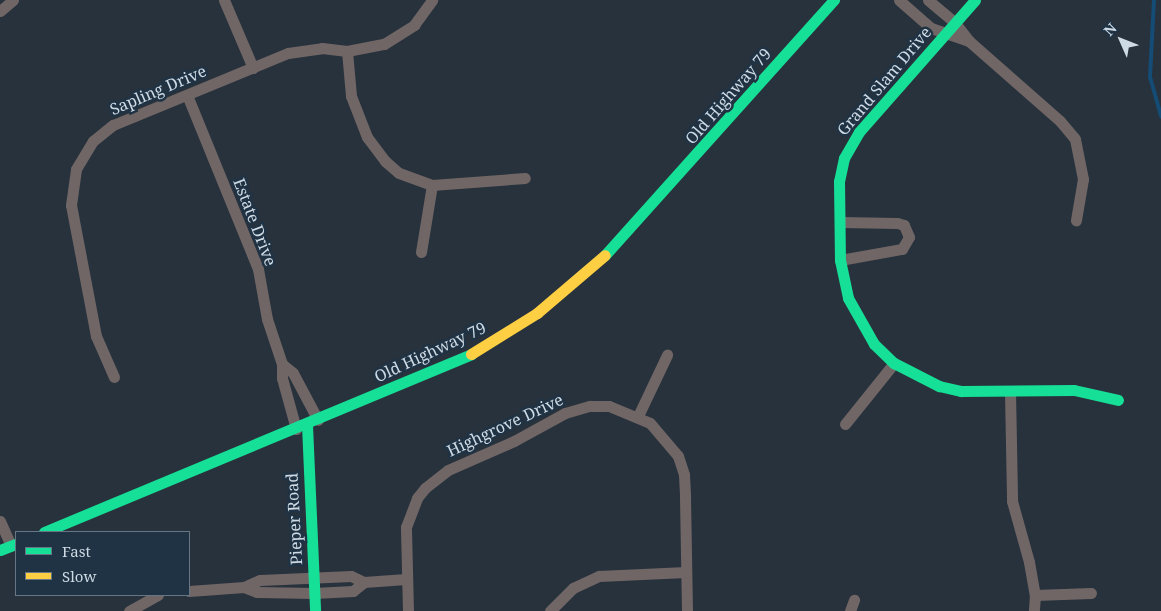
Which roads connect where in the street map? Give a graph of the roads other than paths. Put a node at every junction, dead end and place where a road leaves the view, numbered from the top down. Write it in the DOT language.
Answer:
graph roads {
  1 [pos="13,0"];
  2 [pos="224,0"];
  3 [pos="432,0"];
  4 [pos="834,0"];
  5 [pos="899,0"];
  6 [pos="928,0"];
  7 [pos="975,0"];
  8 [pos="0,11"];
  9 [pos="955,23"];
  10 [pos="945,34"];
  11 [pos="969,41"];
  12 [pos="348,51"];
  13 [pos="253,68"];
  14 [pos="187,95"];
  15 [pos="525,178"];
  16 [pos="432,185"];
  17 [pos="1076,220"];
  18 [pos="840,222"];
  19 [pos="421,252"];
  20 [pos="840,260"];
  21 [pos="667,355"];
  22 [pos="894,363"];
  23 [pos="282,364"];
  24 [pos="114,377"];
  25 [pos="1010,392"];
  26 [pos="1118,400"];
  27 [pos="638,416"];
  28 [pos="318,420"];
  29 [pos="845,424"];
  30 [pos="307,425"];
  31 [pos="296,429"];
  32 [pos="0,521"];
  33 [pos="46,531"];
  34 [pos="9,547"];
  35 [pos="686,572"];
  36 [pos="313,578"];
  37 [pos="406,580"];
  38 [pos="364,582"];
  39 [pos="244,587"];
  40 [pos="190,590"];
  41 [pos="314,593"];
  42 [pos="1091,593"];
  43 [pos="1035,595"];
  44 [pos="156,596"];
  45 [pos="129,611"];
  46 [pos="315,611"];
  47 [pos="408,611"];
  48 [pos="550,611"];
  49 [pos="687,611"];
  50 [pos="1034,611"];
  1 -- 8 [label="street"];
  2 -- 13 [label="street"];
  3 -- 12 [label="street, Sapling Drive"];
  4 -- 28 [label="street, Old Highway 79"];
  5 -- 10 [label="street"];
  6 -- 9 [label="street"];
  7 -- 9 [label="street, Grand Slam Drive"];
  9 -- 10 [label="street, Grand Slam Drive"];
  9 -- 11 [label="street"];
  10 -- 11 [label="street"];
  10 -- 18 [label="street, Grand Slam Drive"];
  11 -- 17 [label="street"];
  12 -- 13 [label="street, Sapling Drive"];
  12 -- 16 [label="street"];
  13 -- 14 [label="street, Sapling Drive"];
  14 -- 23 [label="street, Estate Drive"];
  14 -- 24 [label="street, Sapling Drive"];
  15 -- 16 [label="street"];
  16 -- 19 [label="street"];
  18 -- 20 [label="street, Grand Slam Drive"];
  18 -- 20 [label="street"];
  20 -- 22 [label="street, Grand Slam Drive"];
  21 -- 27 [label="street"];
  22 -- 25 [label="street, Grand Slam Drive"];
  22 -- 29 [label="street"];
  23 -- 28 [label="street, Estate Drive"];
  23 -- 31 [label="street, Estate Drive"];
  25 -- 26 [label="street, Grand Slam Drive"];
  25 -- 43 [label="street"];
  27 -- 35 [label="street, Highgrove Drive"];
  27 -- 37 [label="street, Highgrove Drive"];
  28 -- 30 [label="street, Old Highway 79"];
  30 -- 31 [label="street, Old Highway 79"];
  30 -- 36 [label="street, Pieper Road"];
  31 -- 33 [label="street, Old Highway 79"];
  32 -- 34 [label="street"];
  35 -- 48 [label="street"];
  35 -- 49 [label="street, Highgrove Drive"];
  36 -- 38 [label="street"];
  36 -- 39 [label="street"];
  36 -- 41 [label="street, Pieper Road"];
  37 -- 38 [label="street"];
  37 -- 47 [label="street, Highgrove Drive"];
  38 -- 41 [label="street"];
  39 -- 40 [label="street"];
  39 -- 41 [label="street"];
  41 -- 46 [label="street, Pieper Road"];
  42 -- 43 [label="street"];
  43 -- 50 [label="street"];
  44 -- 45 [label="street"];
}
